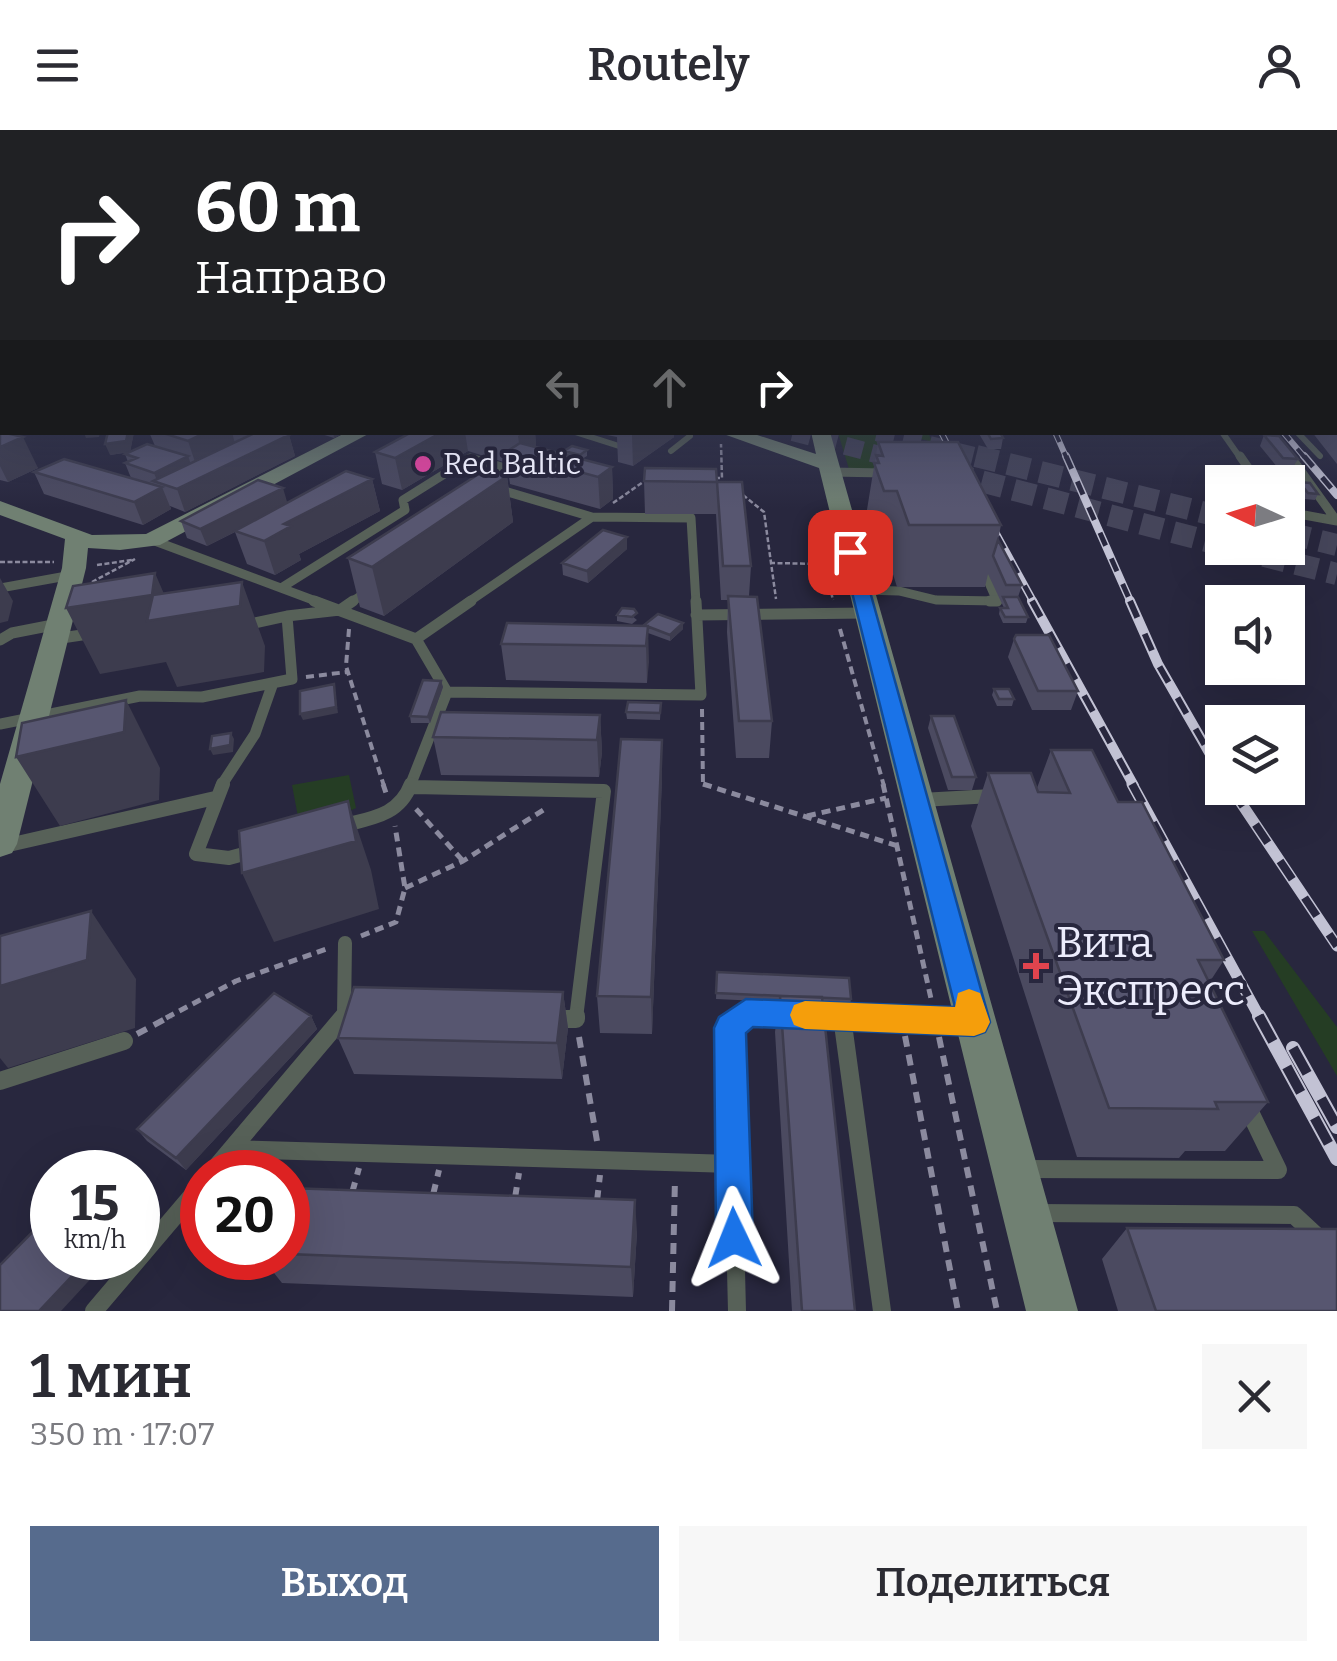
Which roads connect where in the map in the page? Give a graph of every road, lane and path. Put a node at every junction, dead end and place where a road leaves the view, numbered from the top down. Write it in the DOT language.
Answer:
graph roads {
  1 [pos="357,435"];
  2 [pos="584,435"];
  3 [pos="691,435"];
  4 [pos="723,435"];
  5 [pos="734,435"];
  6 [pos="820,435"];
  7 [pos="821,435"];
  8 [pos="1224,435"];
  9 [pos="1274,435"];
  10 [pos="1301,435"];
  11 [pos="763,438"];
  12 [pos="619,446"];
  13 [pos="670,451"];
  14 [pos="1320,456"];
  15 [pos="1246,465"];
  16 [pos="829,468"];
  17 [pos="512,470"];
  18 [pos="901,477"];
  19 [pos="650,478"];
  20 [pos="704,478"];
  21 [pos="736,489"];
  22 [pos="508,492"];
  23 [pos="0,508"];
  24 [pos="817,508"];
  25 [pos="405,510"];
  26 [pos="419,512"];
  27 [pos="1305,515"];
  28 [pos="592,517"];
  29 [pos="1336,521"];
  30 [pos="77,539"];
  31 [pos="156,543"];
  32 [pos="974,550"];
  33 [pos="134,560"];
  34 [pos="0,562"];
  35 [pos="770,563"];
  36 [pos="824,564"];
  37 [pos="79,571"];
  38 [pos="385,578"];
  39 [pos="0,588"];
  40 [pos="281,588"];
  41 [pos="854,605"];
  42 [pos="346,612"];
  43 [pos="778,614"];
  44 [pos="696,615"];
  45 [pos="287,616"];
  46 [pos="115,629"];
  47 [pos="226,629"];
  48 [pos="57,632"];
  49 [pos="416,639"];
  50 [pos="0,640"];
  51 [pos="348,672"];
  52 [pos="292,679"];
  53 [pos="273,682"];
  54 [pos="447,692"];
  55 [pos="702,694"];
  56 [pos="36,717"];
  57 [pos="0,724"];
  58 [pos="574,790"];
  59 [pos="410,792"];
  60 [pos="1008,793"];
  61 [pos="215,798"];
  62 [pos="900,799"];
  63 [pos="392,812"];
  64 [pos="802,817"];
  65 [pos="320,832"];
  66 [pos="0,846"];
  67 [pos="898,846"];
  68 [pos="265,848"];
  69 [pos="462,862"];
  70 [pos="404,888"];
  71 [pos="345,942"];
  72 [pos="344,1016"];
  73 [pos="383,1016"];
  74 [pos="842,1017"];
  75 [pos="538,1019"];
  76 [pos="576,1019"];
  77 [pos="902,1019"];
  78 [pos="955,1021"];
  79 [pos="124,1042"];
  80 [pos="0,1081"];
  81 [pos="1244,1099"];
  82 [pos="232,1149"];
  83 [pos="363,1154"];
  84 [pos="442,1156"];
  85 [pos="522,1158"];
  86 [pos="601,1161"];
  87 [pos="676,1164"];
  88 [pos="732,1164"];
  89 [pos="1014,1169"];
  90 [pos="349,1204"];
  91 [pos="431,1207"];
  92 [pos="180,1210"];
  93 [pos="513,1210"];
  94 [pos="596,1213"];
  95 [pos="1026,1213"];
  96 [pos="1337,1255"];
  97 [pos="94,1311"];
  98 [pos="672,1311"];
  99 [pos="737,1311"];
  100 [pos="882,1311"];
  101 [pos="958,1311"];
  102 [pos="997,1311"];
  103 [pos="1052,1311"];
  1 -- 31 [label="main road"];
  2 -- 12 [label="lane"];
  3 -- 13 [label="lane"];
  4 -- 20 [label="path"];
  5 -- 11 [label="main road"];
  6 -- 11 [label="main road"];
  7 -- 16 [label="main road"];
  8 -- 15 [label="lane"];
  9 -- 29 [label="lane"];
  10 -- 14 [label="lane"];
  11 -- 16 [label="main road"];
  16 -- 18 [label="lane"];
  16 -- 41 [label="main road"];
  17 -- 25 [label="lane"];
  19 -- 28 [label="path"];
  21 -- 35 [label="path"];
  22 -- 28 [label="lane"];
  23 -- 30 [label="main road"];
  24 -- 36 [label="path"];
  25 -- 26 [label="lane"];
  25 -- 40 [label="lane"];
  27 -- 29 [label="lane"];
  28 -- 44 [label="lane"];
  28 -- 49 [label="lane"];
  30 -- 31 [label="main road"];
  30 -- 37 [label="main road"];
  31 -- 33 [label="path"];
  31 -- 40 [label="lane"];
  32 -- 41 [label="lane"];
  33 -- 37 [label="path"];
  33 -- 37 [label="path"];
  34 -- 37 [label="path"];
  35 -- 36 [label="path"];
  35 -- 43 [label="path"];
  36 -- 41 [label="path"];
  37 -- 39 [label="lane"];
  37 -- 48 [label="main road"];
  38 -- 42 [label="lane"];
  40 -- 42 [label="lane"];
  41 -- 43 [label="lane"];
  41 -- 62 [label="main road"];
  41 -- 62 [label="path"];
  42 -- 45 [label="lane"];
  42 -- 49 [label="lane"];
  42 -- 51 [label="path"];
  43 -- 44 [label="lane"];
  44 -- 55 [label="lane"];
  45 -- 47 [label="lane"];
  45 -- 52 [label="lane"];
  46 -- 48 [label="lane"];
  48 -- 50 [label="lane"];
  48 -- 56 [label="main road"];
  49 -- 54 [label="lane"];
  51 -- 52 [label="path"];
  51 -- 63 [label="path"];
  52 -- 53 [label="lane"];
  53 -- 56 [label="lane"];
  53 -- 61 [label="lane"];
  54 -- 55 [label="lane"];
  54 -- 59 [label="lane"];
  55 -- 64 [label="path"];
  56 -- 57 [label="lane"];
  56 -- 66 [label="main road"];
  58 -- 59 [label="lane"];
  58 -- 69 [label="path"];
  58 -- 76 [label="lane"];
  59 -- 63 [label="lane"];
  59 -- 69 [label="path"];
  60 -- 62 [label="lane"];
  61 -- 66 [label="lane"];
  61 -- 68 [label="lane"];
  62 -- 64 [label="path"];
  62 -- 67 [label="path"];
  62 -- 78 [label="main road"];
  63 -- 65 [label="lane"];
  63 -- 70 [label="path"];
  64 -- 67 [label="path"];
  67 -- 78 [label="path"];
  69 -- 70 [label="path"];
  70 -- 71 [label="path"];
  71 -- 72 [label="lane"];
  71 -- 79 [label="path"];
  72 -- 73 [label="lane"];
  72 -- 82 [label="lane"];
  74 -- 77 [label="lane"];
  74 -- 88 [label="lane"];
  74 -- 100 [label="lane"];
  75 -- 76 [label="lane"];
  76 -- 86 [label="path"];
  77 -- 78 [label="lane"];
  77 -- 101 [label="path"];
  78 -- 89 [label="main road"];
  78 -- 102 [label="path"];
  79 -- 80 [label="lane"];
  81 -- 89 [label="lane"];
  82 -- 83 [label="lane"];
  83 -- 84 [label="lane"];
  83 -- 90 [label="path"];
  84 -- 85 [label="lane"];
  84 -- 91 [label="path"];
  85 -- 86 [label="lane"];
  85 -- 93 [label="path"];
  86 -- 87 [label="lane"];
  86 -- 94 [label="path"];
  87 -- 88 [label="lane"];
  87 -- 98 [label="path"];
  88 -- 99 [label="lane"];
  89 -- 95 [label="main road"];
  92 -- 97 [label="lane"];
  95 -- 96 [label="lane"];
  95 -- 103 [label="main road"];
}
